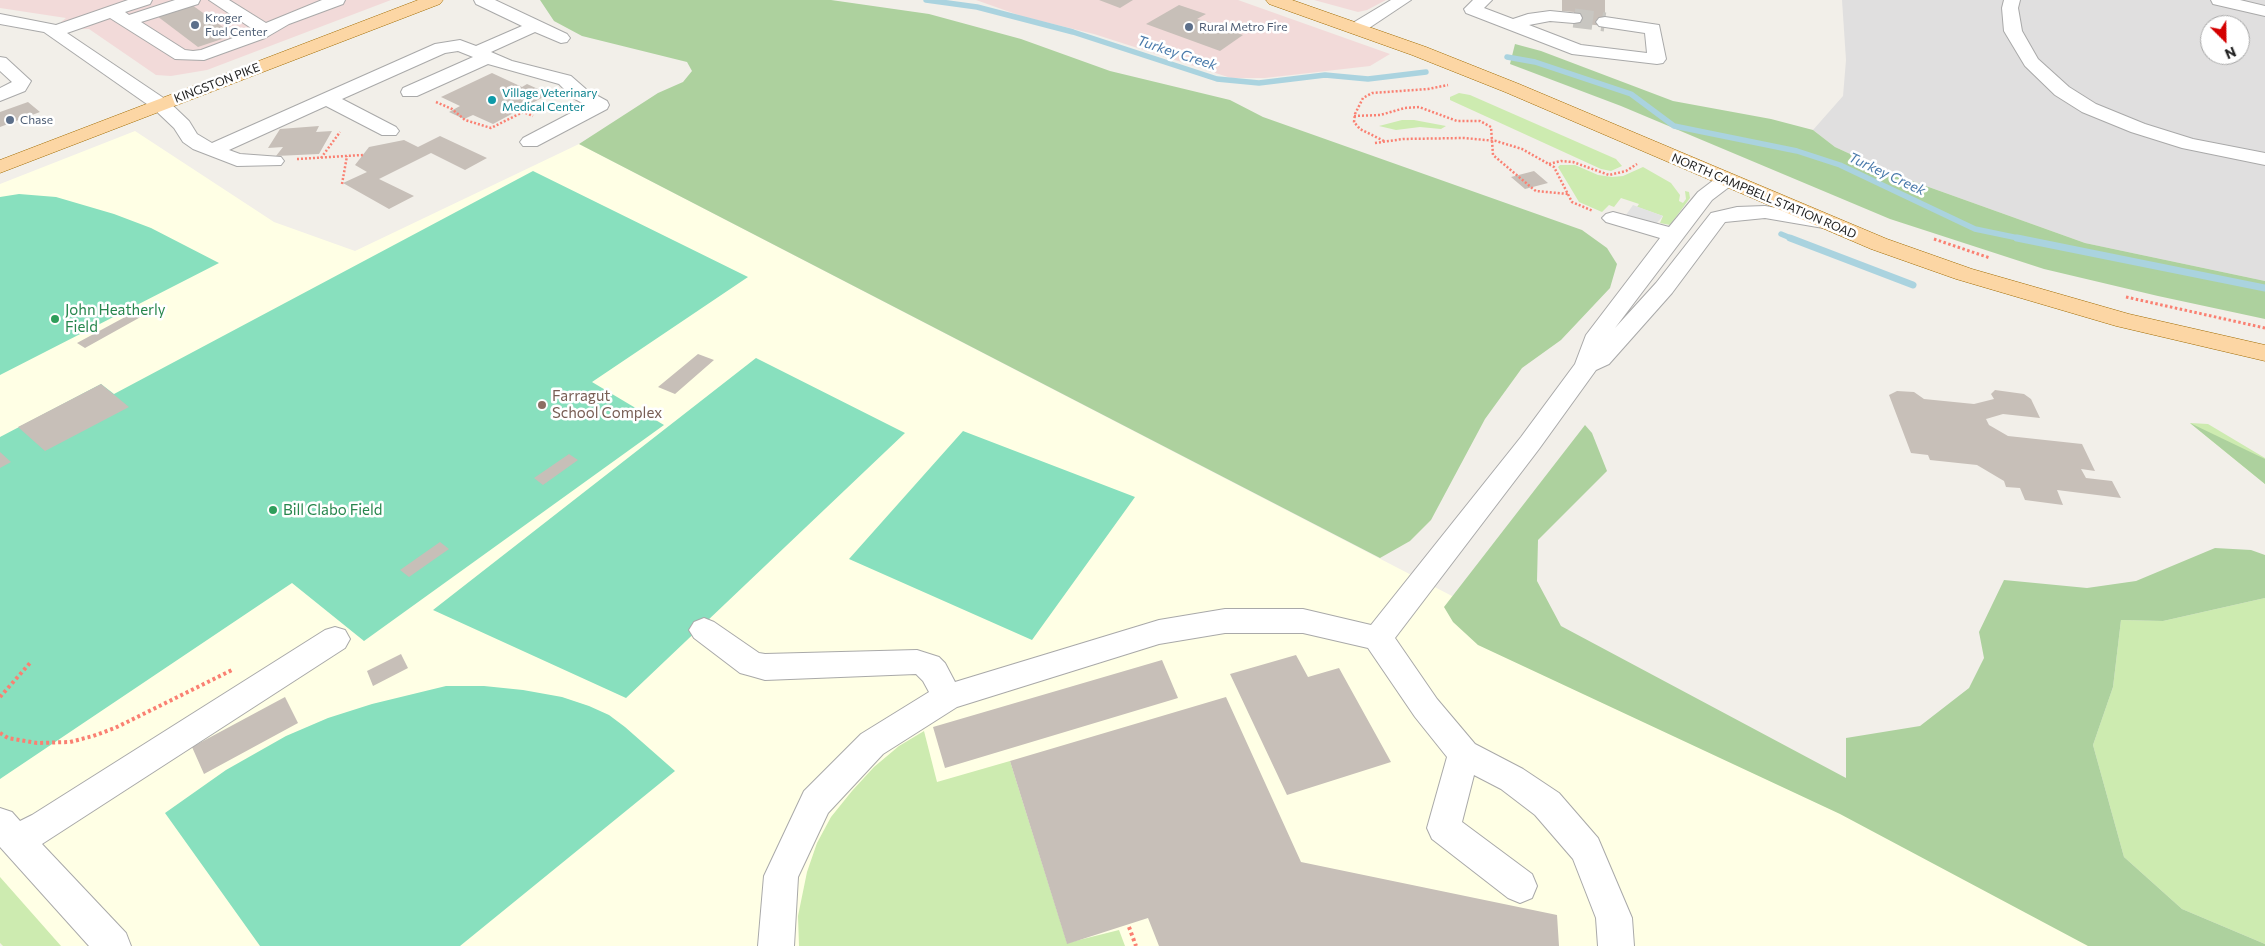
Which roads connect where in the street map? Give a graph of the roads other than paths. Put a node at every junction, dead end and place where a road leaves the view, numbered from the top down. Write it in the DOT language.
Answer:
graph roads {
  1 [pos="192,0"];
  2 [pos="217,0"];
  3 [pos="337,0"];
  4 [pos="434,0"];
  5 [pos="482,0"];
  6 [pos="1275,0"];
  7 [pos="1403,0"];
  8 [pos="1484,0"];
  9 [pos="2012,0"];
  10 [pos="2218,0"];
  11 [pos="138,1"];
  12 [pos="306,4"];
  13 [pos="111,11"];
  14 [pos="2265,11"];
  15 [pos="1574,18"];
  16 [pos="0,19"];
  17 [pos="127,21"];
  18 [pos="1605,22"];
  19 [pos="1514,25"];
  20 [pos="535,26"];
  21 [pos="1357,28"];
  22 [pos="266,30"];
  23 [pos="54,32"];
  24 [pos="561,38"];
  25 [pos="482,55"];
  26 [pos="4,65"];
  27 [pos="410,92"];
  28 [pos="0,95"];
  29 [pos="327,99"];
  30 [pos="161,105"];
  31 [pos="389,131"];
  32 [pos="530,142"];
  33 [pos="212,150"];
  34 [pos="2265,159"];
  35 [pos="274,160"];
  36 [pos="0,167"];
  37 [pos="1726,180"];
  38 [pos="1613,218"];
  39 [pos="1829,223"];
  40 [pos="1673,235"];
  41 [pos="2265,353"];
  42 [pos="1587,365"];
  43 [pos="704,630"];
  44 [pos="1378,638"];
  45 [pos="334,639"];
  46 [pos="947,697"];
  47 [pos="1464,754"];
  48 [pos="8,831"];
  49 [pos="1520,886"];
  50 [pos="113,946"];
  51 [pos="776,946"];
  52 [pos="1616,946"];
  1 -- 17 [label="street"];
  2 -- 22 [label="street"];
  3 -- 12 [label="street"];
  4 -- 30 [label="main road, KINGSTON PIKE"];
  5 -- 20 [label="street"];
  6 -- 21 [label="main road, NORTH CAMPBELL STATION ROAD"];
  7 -- 21 [label="street"];
  8 -- 19 [label="street"];
  9 -- 34 [label="street"];
  10 -- 14 [label="street"];
  11 -- 13 [label="street"];
  12 -- 22 [label="street"];
  13 -- 17 [label="street"];
  13 -- 23 [label="street"];
  15 -- 19 [label="street"];
  16 -- 23 [label="street"];
  17 -- 22 [label="street"];
  18 -- 19 [label="street"];
  20 -- 24 [label="street"];
  20 -- 25 [label="street"];
  21 -- 37 [label="main road, NORTH CAMPBELL STATION ROAD"];
  23 -- 30 [label="street"];
  25 -- 27 [label="street"];
  25 -- 29 [label="street"];
  25 -- 32 [label="street"];
  26 -- 28 [label="street"];
  29 -- 31 [label="street"];
  29 -- 33 [label="street"];
  30 -- 33 [label="street"];
  30 -- 36 [label="main road, KINGSTON PIKE"];
  33 -- 35 [label="street"];
  37 -- 39 [label="main road, NORTH CAMPBELL STATION ROAD"];
  37 -- 40 [label="street"];
  38 -- 40 [label="street"];
  39 -- 41 [label="main road, NORTH CAMPBELL STATION ROAD"];
  39 -- 42 [label="street"];
  40 -- 42 [label="street"];
  42 -- 44 [label="street"];
  43 -- 46 [label="street"];
  44 -- 46 [label="street"];
  44 -- 47 [label="street"];
  45 -- 48 [label="street"];
  46 -- 51 [label="street"];
  47 -- 49 [label="street"];
  47 -- 52 [label="street"];
  48 -- 50 [label="street"];
}
